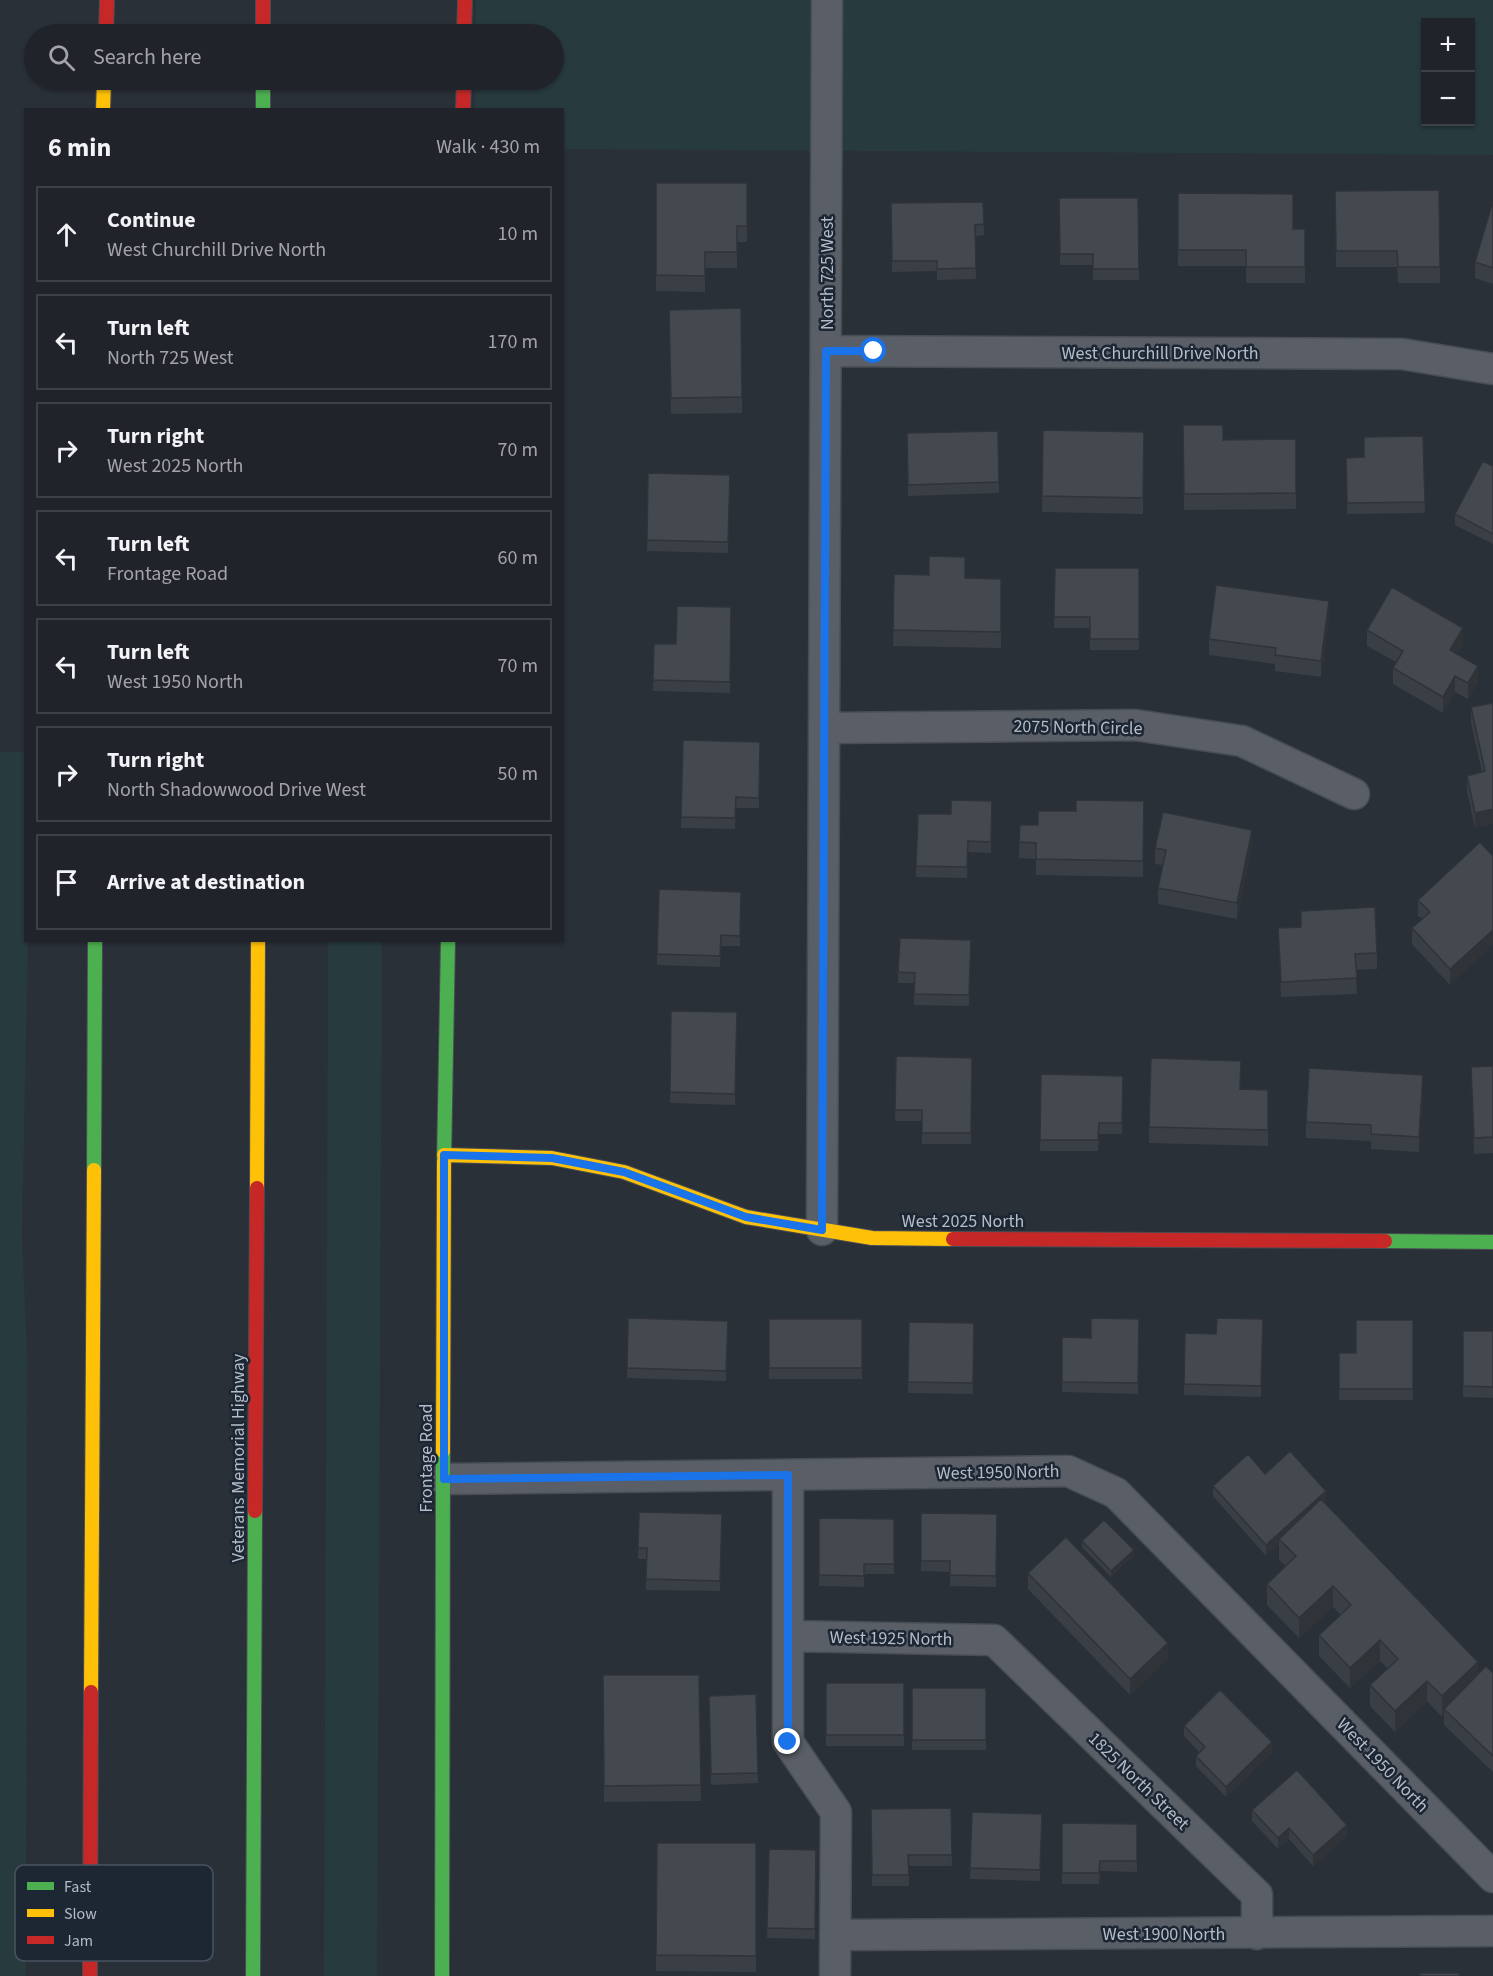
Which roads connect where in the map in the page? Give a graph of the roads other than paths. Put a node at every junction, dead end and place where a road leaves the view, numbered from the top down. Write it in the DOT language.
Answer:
graph roads {
  1 [pos="96,0"];
  2 [pos="107,0"];
  3 [pos="263,0"];
  4 [pos="465,0"];
  5 [pos="827,0"];
  6 [pos="97,24"];
  7 [pos="106,24"];
  8 [pos="263,24"];
  9 [pos="464,24"];
  10 [pos="99,90"];
  11 [pos="103,90"];
  12 [pos="263,90"];
  13 [pos="464,90"];
  14 [pos="101,108"];
  15 [pos="101,108"];
  16 [pos="262,108"];
  17 [pos="464,108"];
  18 [pos="826,351"];
  19 [pos="1493,369"];
  20 [pos="824,728"];
  21 [pos="1354,794"];
  22 [pos="95,942"];
  23 [pos="258,942"];
  24 [pos="448,942"];
  25 [pos="444,1155"];
  26 [pos="822,1230"];
  27 [pos="1493,1242"];
  28 [pos="788,1475"];
  29 [pos="444,1479"];
  30 [pos="788,1636"];
  31 [pos="994,1640"];
  32 [pos="91,1865"];
  33 [pos="1493,1877"];
  34 [pos="1493,1931"];
  35 [pos="1257,1934"];
  36 [pos="835,1935"];
  37 [pos="90,1961"];
  38 [pos="90,1976"];
  39 [pos="253,1976"];
  40 [pos="442,1976"];
  41 [pos="835,1976"];
  1 -- 6 [label="main road"];
  2 -- 7 [label="main road"];
  3 -- 8 [label="main road"];
  4 -- 9 [label="main road"];
  5 -- 18 [label="street, North 725 West"];
  10 -- 14 [label="main road"];
  11 -- 15 [label="main road"];
  12 -- 16 [label="main road"];
  13 -- 17 [label="main road"];
  18 -- 19 [label="street, West Churchill Drive North"];
  18 -- 20 [label="street, North 725 West"];
  20 -- 21 [label="street, 2075 North Circle"];
  20 -- 26 [label="street, North 725 West"];
  22 -- 32 [label="main road"];
  23 -- 39 [label="main road, Veterans Memorial Highway"];
  24 -- 25 [label="main road, Frontage Road"];
  25 -- 26 [label="main road, West 2025 North"];
  25 -- 29 [label="main road, Frontage Road"];
  26 -- 27 [label="main road, West 2025 North"];
  28 -- 29 [label="street, West 1950 North"];
  28 -- 30 [label="street"];
  28 -- 33 [label="street, West 1950 North"];
  29 -- 40 [label="main road, Frontage Road"];
  30 -- 31 [label="street, West 1925 North"];
  30 -- 36 [label="street"];
  31 -- 35 [label="street, 1825 North Street"];
  34 -- 35 [label="street, West 1900 North"];
  35 -- 36 [label="street, West 1900 North"];
  36 -- 41 [label="street"];
  37 -- 38 [label="main road"];
}
